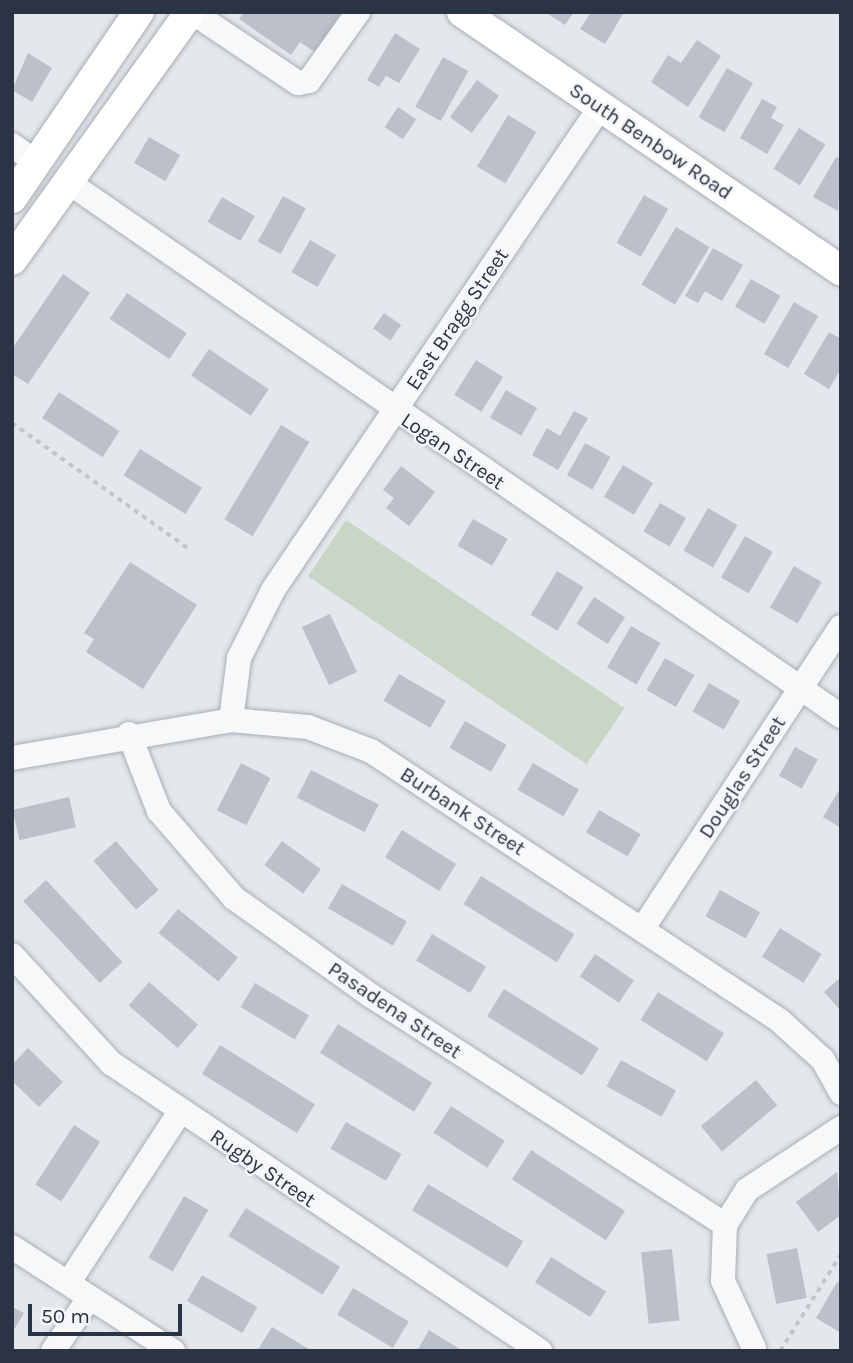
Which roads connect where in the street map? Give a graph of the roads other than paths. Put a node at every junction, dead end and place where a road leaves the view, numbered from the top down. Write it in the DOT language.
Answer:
graph roads {
  1 [pos="139,12"];
  2 [pos="191,12"];
  3 [pos="358,12"];
  4 [pos="462,12"];
  5 [pos="601,106"];
  6 [pos="12,145"];
  7 [pos="37,163"];
  8 [pos="68,181"];
  9 [pos="12,198"];
  10 [pos="12,260"];
  11 [pos="841,271"];
  12 [pos="394,410"];
  13 [pos="841,627"];
  14 [pos="800,688"];
  15 [pos="841,716"];
  16 [pos="231,720"];
  17 [pos="129,734"];
  18 [pos="12,758"];
  19 [pos="643,928"];
  20 [pos="12,955"];
  21 [pos="841,1093"];
  22 [pos="180,1112"];
  23 [pos="841,1128"];
  24 [pos="725,1225"];
  25 [pos="12,1247"];
  26 [pos="69,1282"];
  27 [pos="90,1297"];
  28 [pos="752,1350"];
  29 [pos="53,1351"];
  30 [pos="173,1351"];
  31 [pos="540,1351"];
  1 -- 7 [label="main road"];
  2 -- 3 [label="street"];
  2 -- 8 [label="main road"];
  4 -- 5 [label="main road, South Benbow Road"];
  5 -- 11 [label="main road, South Benbow Road"];
  5 -- 12 [label="street, East Bragg Street"];
  6 -- 7 [label="street"];
  7 -- 9 [label="main road"];
  8 -- 10 [label="main road"];
  8 -- 12 [label="street, Logan Street"];
  12 -- 14 [label="street, Logan Street"];
  12 -- 16 [label="street, East Bragg Street"];
  13 -- 14 [label="street, Douglas Street"];
  14 -- 15 [label="street, Logan Street"];
  14 -- 19 [label="street, Douglas Street"];
  16 -- 17 [label="street, Burbank Street"];
  16 -- 19 [label="street, Burbank Street"];
  17 -- 18 [label="street, Burbank Street"];
  17 -- 24 [label="street, Pasadena Street"];
  19 -- 21 [label="street, Burbank Street"];
  20 -- 22 [label="street, Rugby Street"];
  22 -- 26 [label="street"];
  22 -- 31 [label="street, Rugby Street"];
  23 -- 24 [label="street"];
  24 -- 28 [label="street"];
  25 -- 26 [label="street"];
  26 -- 27 [label="street"];
  27 -- 29 [label="street"];
  27 -- 30 [label="street"];
}
